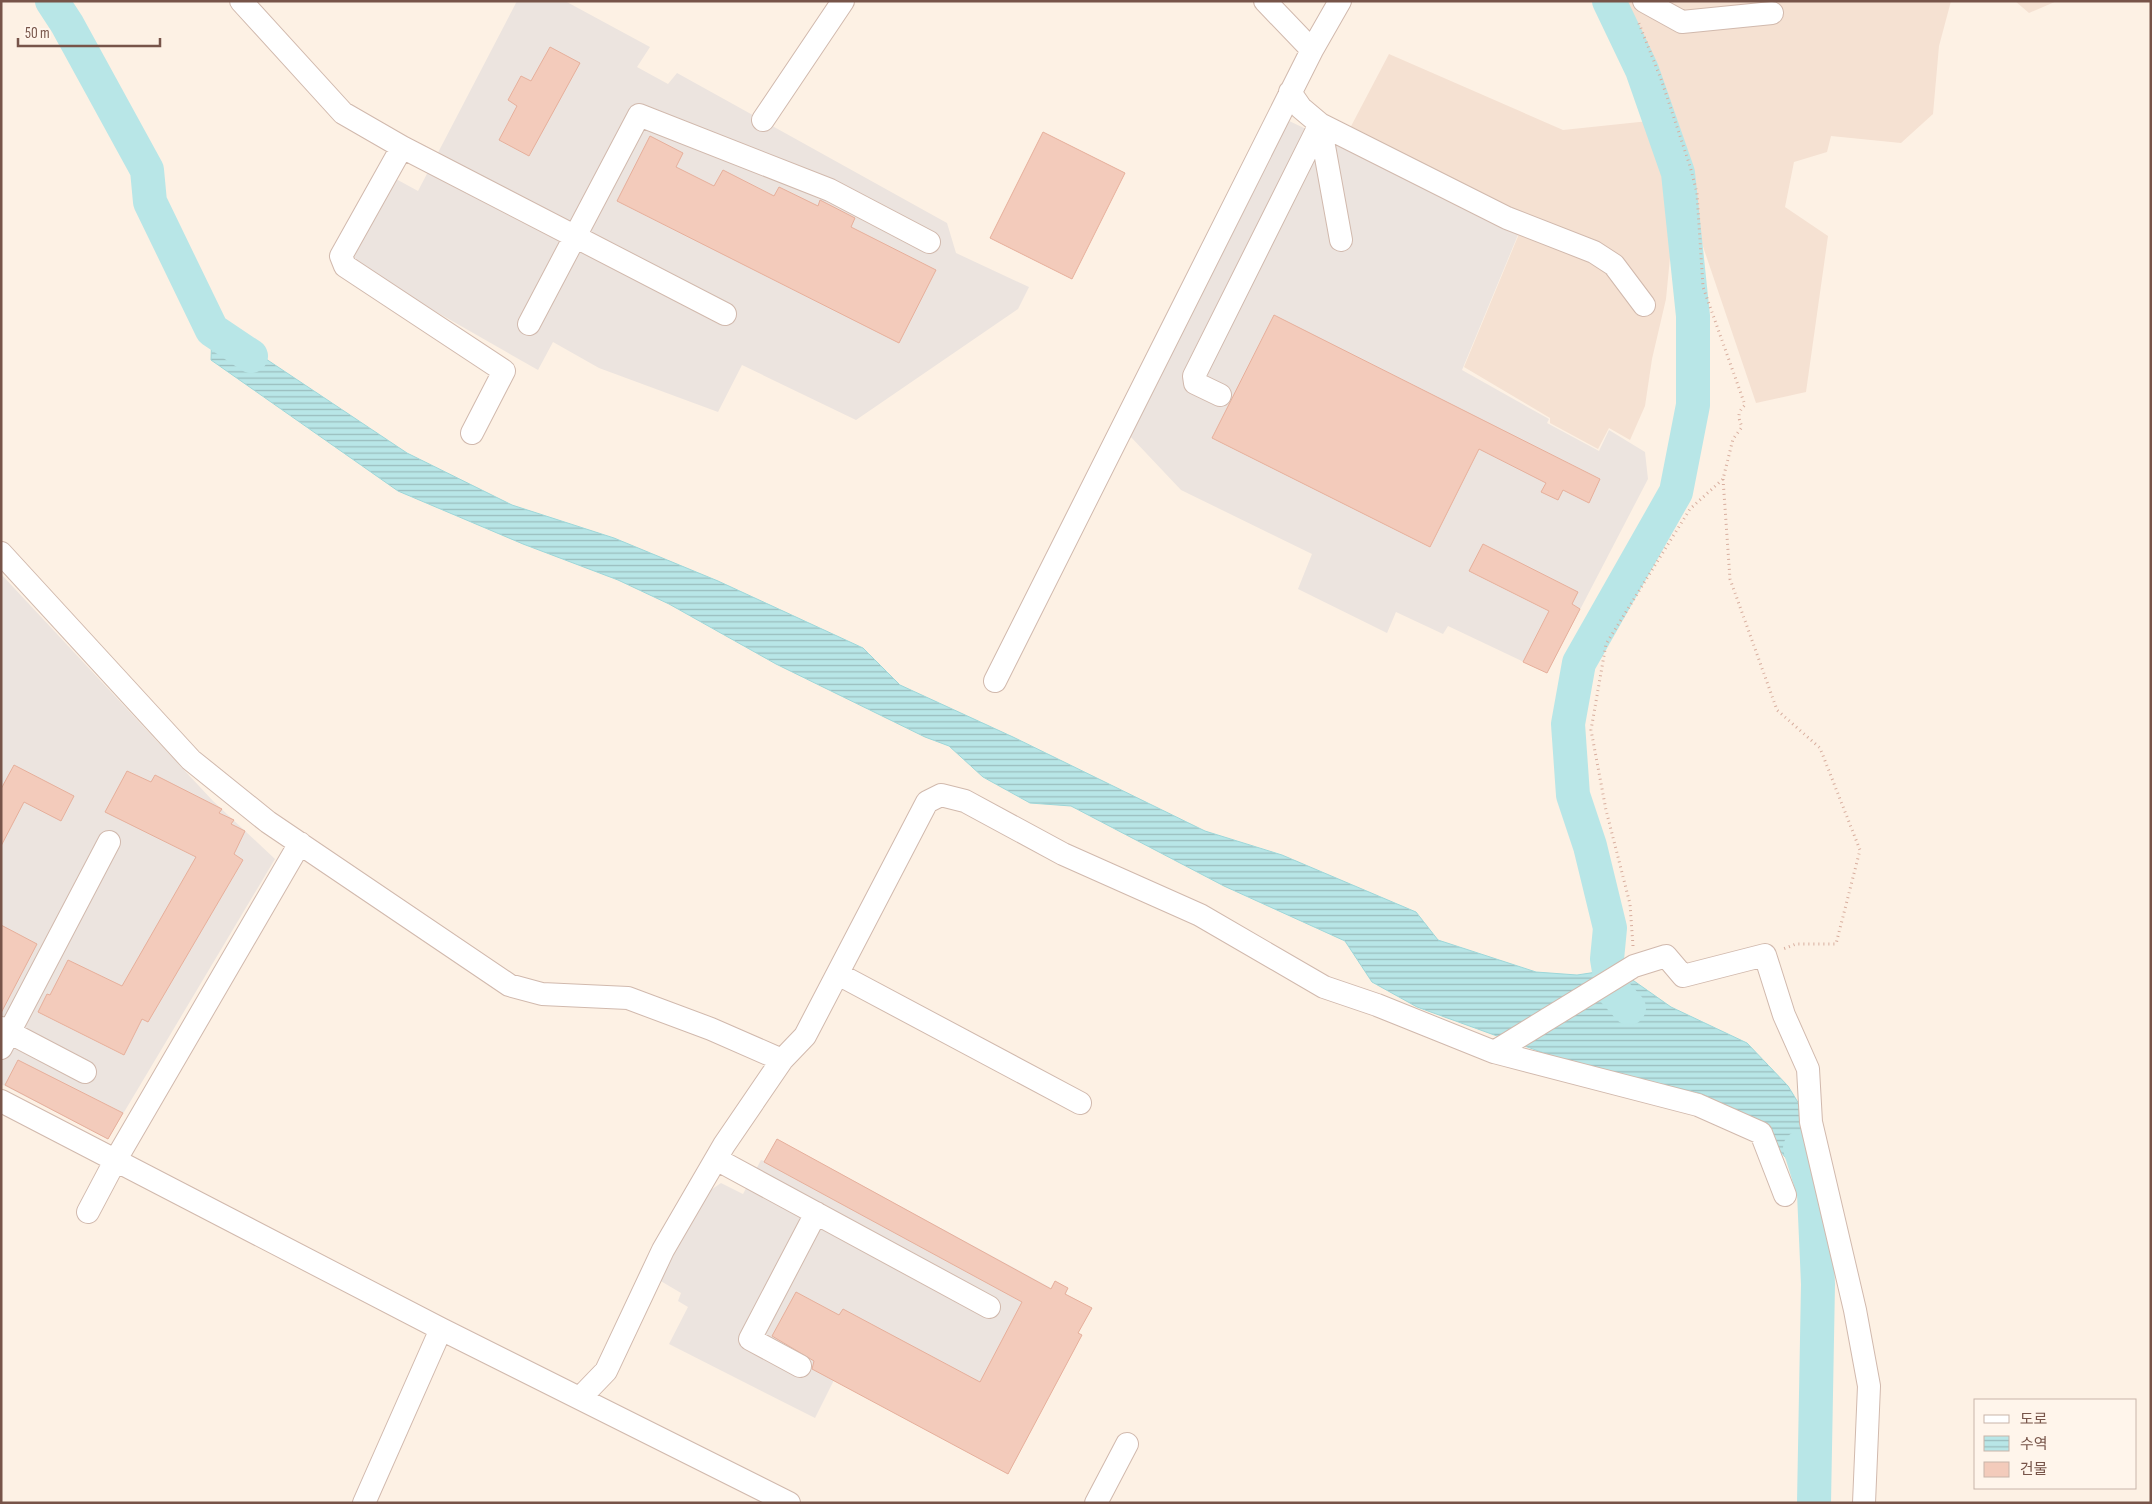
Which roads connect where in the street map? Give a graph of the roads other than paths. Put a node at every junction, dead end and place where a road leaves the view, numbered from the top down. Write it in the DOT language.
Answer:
graph roads {
  1 [pos="241,1"];
  2 [pos="843,1"];
  3 [pos="1265,1"];
  4 [pos="1340,1"];
  5 [pos="1640,10"];
  6 [pos="1772,13"];
  7 [pos="1312,50"];
  8 [pos="1290,92"];
  9 [pos="763,120"];
  10 [pos="1320,124"];
  11 [pos="402,147"];
  12 [pos="575,236"];
  13 [pos="1342,240"];
  14 [pos="929,242"];
  15 [pos="1644,305"];
  16 [pos="725,314"];
  17 [pos="528,324"];
  18 [pos="1220,395"];
  19 [pos="472,433"];
  20 [pos="1,553"];
  21 [pos="995,681"];
  22 [pos="109,842"];
  23 [pos="300,843"];
  24 [pos="838,974"];
  25 [pos="4,1036"];
  26 [pos="1500,1048"];
  27 [pos="782,1060"];
  28 [pos="85,1072"];
  29 [pos="1,1101"];
  30 [pos="1080,1103"];
  31 [pos="716,1159"];
  32 [pos="115,1161"];
  33 [pos="1785,1195"];
  34 [pos="88,1212"];
  35 [pos="816,1213"];
  36 [pos="989,1307"];
  37 [pos="441,1329"];
  38 [pos="800,1366"];
  39 [pos="580,1398"];
  40 [pos="1127,1444"];
  41 [pos="364,1503"];
  42 [pos="789,1503"];
  43 [pos="1096,1503"];
  44 [pos="1864,1503"];
  1 -- 11 [label="street"];
  2 -- 9 [label="street"];
  3 -- 7 [label="street"];
  4 -- 7 [label="street"];
  5 -- 6 [label="street"];
  7 -- 8 [label="street"];
  8 -- 10 [label="street"];
  8 -- 21 [label="street"];
  10 -- 13 [label="street"];
  10 -- 15 [label="street"];
  10 -- 18 [label="street"];
  11 -- 12 [label="street"];
  11 -- 19 [label="street"];
  12 -- 14 [label="street"];
  12 -- 16 [label="street"];
  12 -- 17 [label="street"];
  20 -- 23 [label="street"];
  22 -- 25 [label="street"];
  23 -- 27 [label="street"];
  23 -- 32 [label="street"];
  24 -- 26 [label="street"];
  24 -- 27 [label="street"];
  24 -- 30 [label="street"];
  25 -- 28 [label="street"];
  26 -- 33 [label="street"];
  26 -- 44 [label="street"];
  27 -- 31 [label="street"];
  29 -- 32 [label="street"];
  31 -- 35 [label="street"];
  31 -- 39 [label="street"];
  32 -- 34 [label="street"];
  32 -- 37 [label="street"];
  35 -- 36 [label="street"];
  35 -- 38 [label="street"];
  37 -- 39 [label="street"];
  37 -- 41 [label="street"];
  39 -- 42 [label="street"];
  40 -- 43 [label="street"];
}
